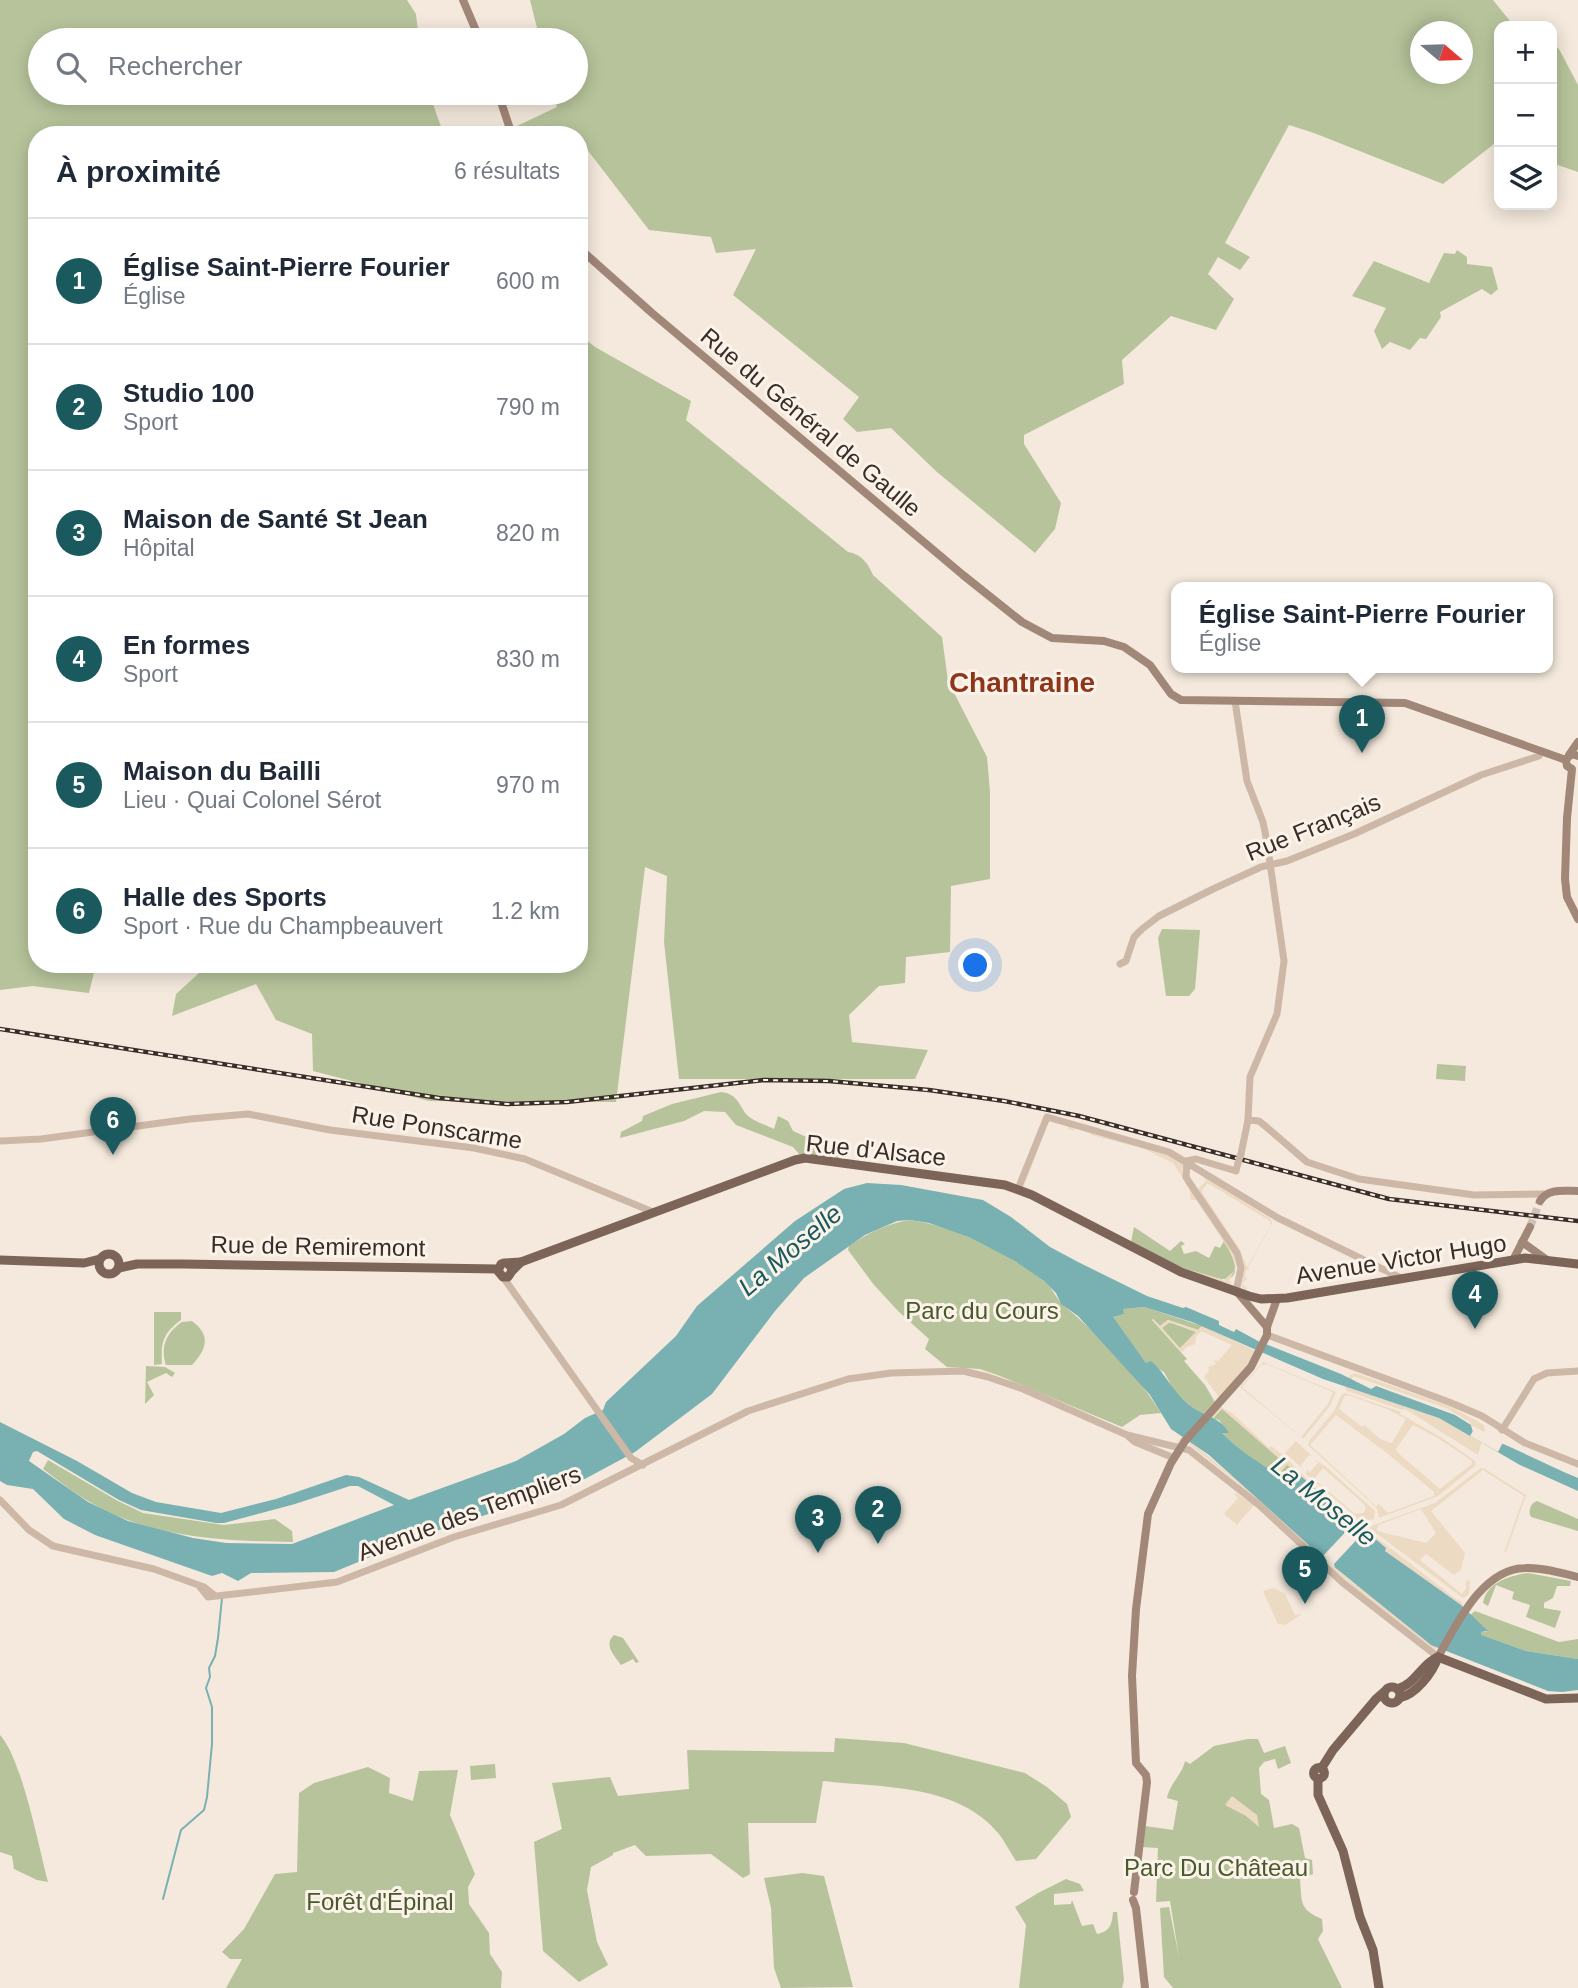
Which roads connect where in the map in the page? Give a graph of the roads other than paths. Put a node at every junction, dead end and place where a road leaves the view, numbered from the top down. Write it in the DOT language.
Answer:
graph roads {
  1 [pos="463,0"];
  2 [pos="475,28"];
  3 [pos="502,105"];
  4 [pos="509,126"];
  5 [pos="588,256"];
  6 [pos="1235,701"];
  7 [pos="1578,742"];
  8 [pos="1542,751"];
  9 [pos="1574,756"];
  10 [pos="1575,768"];
  11 [pos="1270,865"];
  12 [pos="1578,919"];
  13 [pos="1120,964"];
  14 [pos="1248,1120"];
  15 [pos="0,1141"];
  16 [pos="1187,1161"];
  17 [pos="1203,1161"];
  18 [pos="1201,1171"];
  19 [pos="1189,1182"];
  20 [pos="1018,1189"];
  21 [pos="1578,1191"];
  22 [pos="1542,1198"];
  23 [pos="653,1212"];
  24 [pos="1530,1228"];
  25 [pos="1527,1244"];
  26 [pos="0,1260"];
  27 [pos="1513,1260"];
  28 [pos="1547,1260"];
  29 [pos="100,1263"];
  30 [pos="118,1263"];
  31 [pos="1578,1264"];
  32 [pos="506,1271"];
  33 [pos="1404,1280"];
  34 [pos="1236,1292"];
  35 [pos="1277,1299"];
  36 [pos="1267,1331"];
  37 [pos="1578,1371"];
  38 [pos="1503,1428"];
  39 [pos="1127,1435"];
  40 [pos="1181,1448"];
  41 [pos="1173,1461"];
  42 [pos="1578,1464"];
  43 [pos="643,1465"];
  44 [pos="0,1500"];
  45 [pos="1578,1574"];
  46 [pos="1440,1653"];
  47 [pos="1405,1691"];
  48 [pos="1384,1696"];
  49 [pos="1578,1698"];
  50 [pos="1145,1988"];
  51 [pos="1379,1988"];
  1 -- 2 [label="main road"];
  3 -- 4 [label="main road"];
  5 -- 6 [label="main road, Rue du Général de Gaulle"];
  6 -- 8 [label="main road, Rue du Général de Gaulle"];
  6 -- 11 [label="street"];
  7 -- 9 [label="main road"];
  8 -- 9 [label="main road, Rue du Général de Gaulle"];
  8 -- 11 [label="street, Rue Français"];
  9 -- 10 [label="main road"];
  10 -- 12 [label="main road"];
  11 -- 13 [label="street, Rue Français"];
  11 -- 14 [label="street"];
  14 -- 17 [label="street, bridge"];
  14 -- 22 [label="street"];
  15 -- 23 [label="street, Rue Ponscarme"];
  16 -- 17 [label="street"];
  16 -- 18 [label="street"];
  16 -- 19 [label="street"];
  16 -- 20 [label="street"];
  17 -- 18 [label="street"];
  18 -- 19 [label="street"];
  18 -- 33 [label="street"];
  19 -- 34 [label="street"];
  20 -- 23 [label="main road, Rue d'Alsace"];
  20 -- 34 [label="main road, Rue d'Alsace"];
  21 -- 22 [label="main road"];
  23 -- 32 [label="main road, Rue d'Alsace"];
  24 -- 25 [label="main road"];
  25 -- 27 [label="main road"];
  25 -- 28 [label="main road"];
  26 -- 29 [label="main road"];
  27 -- 28 [label="main road, Avenue Victor Hugo"];
  27 -- 33 [label="main road, Avenue Victor Hugo"];
  28 -- 31 [label="main road, Avenue Victor Hugo"];
  29 -- 30 [label="main road"];
  29 -- 30 [label="main road"];
  30 -- 32 [label="main road, Rue de Remiremont"];
  32 -- 43 [label="street"];
  33 -- 35 [label="main road, Avenue Victor Hugo"];
  34 -- 35 [label="main road, Avenue Victor Hugo"];
  34 -- 36 [label="main road"];
  35 -- 36 [label="main road"];
  36 -- 38 [label="street"];
  36 -- 40 [label="main road"];
  37 -- 38 [label="street"];
  38 -- 42 [label="street"];
  39 -- 40 [label="street"];
  39 -- 41 [label="street"];
  39 -- 43 [label="street, Avenue des Templiers"];
  40 -- 41 [label="main road"];
  40 -- 46 [label="street"];
  41 -- 50 [label="main road"];
  43 -- 44 [label="street, Avenue des Templiers"];
  45 -- 46 [label="main road"];
  46 -- 47 [label="main road"];
  46 -- 49 [label="main road"];
  47 -- 48 [label="main road"];
  47 -- 48 [label="main road"];
  48 -- 51 [label="main road"];
}
